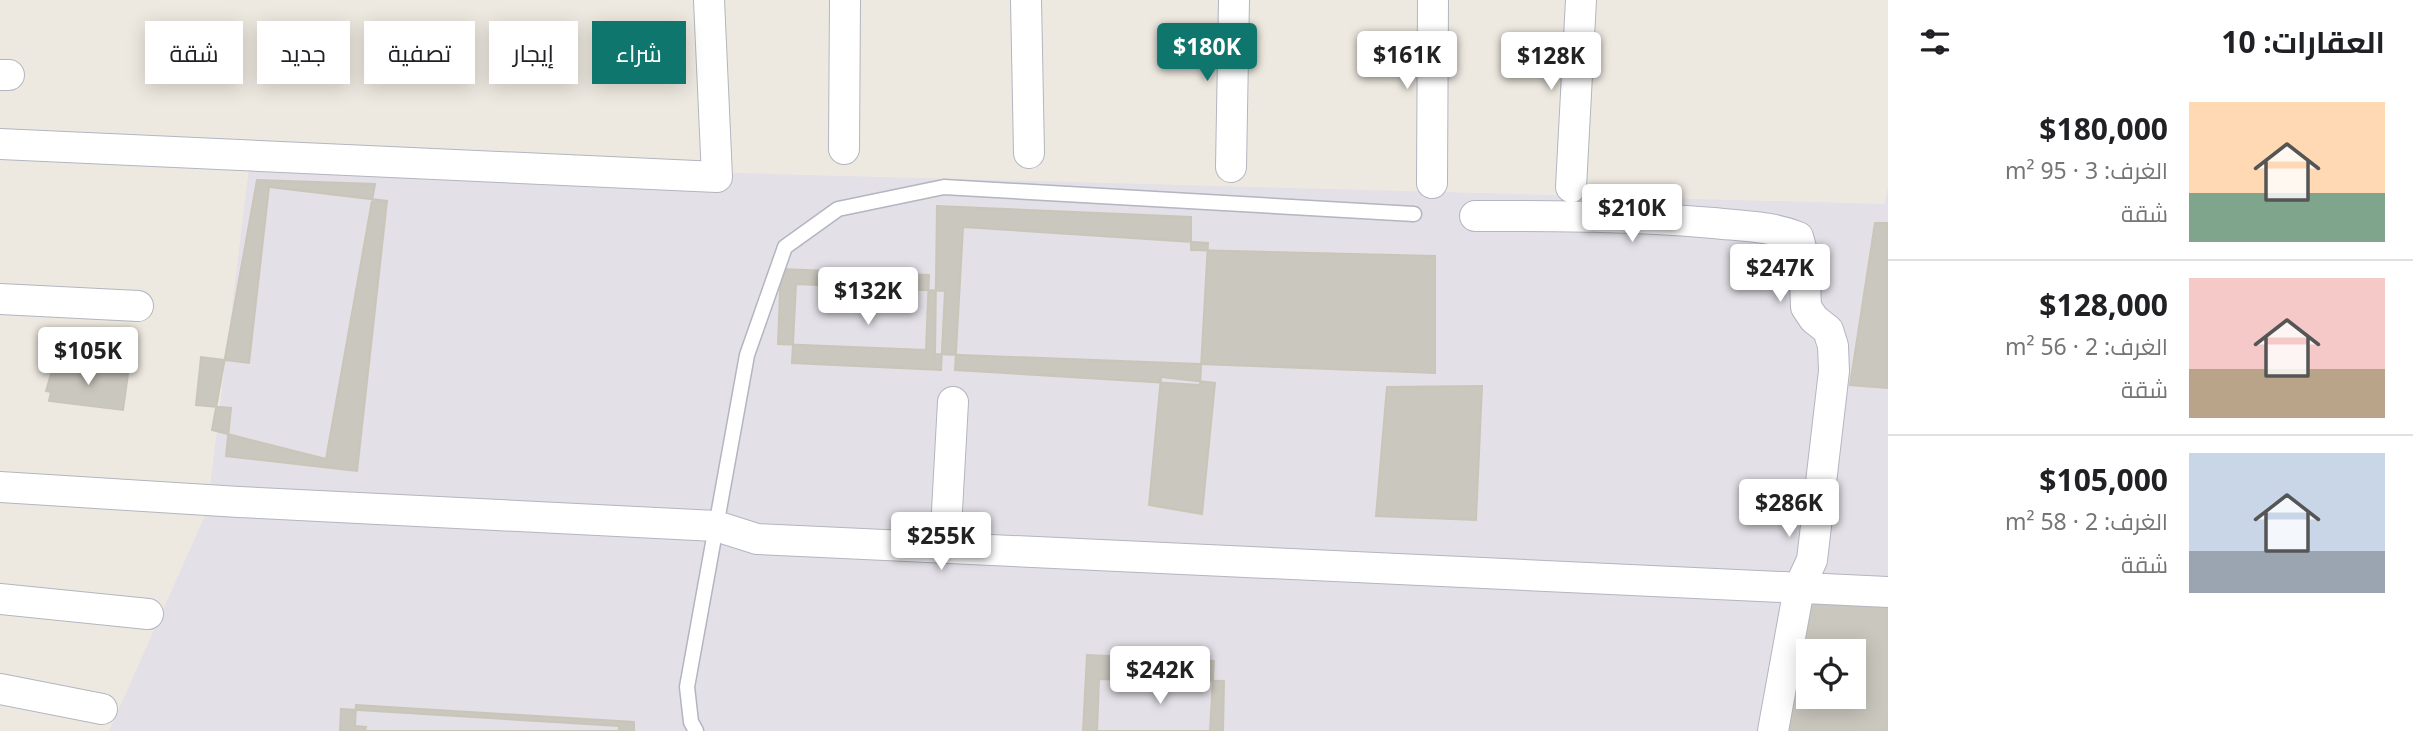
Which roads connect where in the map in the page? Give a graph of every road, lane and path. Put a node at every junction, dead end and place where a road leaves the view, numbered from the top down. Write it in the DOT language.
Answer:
graph roads {
  1 [pos="709,0"];
  2 [pos="845,0"];
  3 [pos="1026,0"];
  4 [pos="1234,0"];
  5 [pos="1433,0"];
  6 [pos="1581,0"];
  7 [pos="0,144"];
  8 [pos="844,149"];
  9 [pos="1028,153"];
  10 [pos="1231,167"];
  11 [pos="1432,183"];
  12 [pos="1571,187"];
  13 [pos="1414,215"];
  14 [pos="1475,216"];
  15 [pos="0,299"];
  16 [pos="138,306"];
  17 [pos="953,402"];
  18 [pos="0,486"];
  19 [pos="716,526"];
  20 [pos="945,547"];
  21 [pos="1798,588"];
  22 [pos="1888,592"];
  23 [pos="0,599"];
  24 [pos="148,614"];
  25 [pos="0,689"];
  26 [pos="102,709"];
  27 [pos="696,731"];
  28 [pos="1773,731"];
  1 -- 7 [label="street"];
  2 -- 8 [label="street"];
  3 -- 9 [label="street"];
  4 -- 10 [label="street"];
  5 -- 11 [label="street"];
  6 -- 12 [label="street"];
  13 -- 19 [label="lane"];
  14 -- 21 [label="street"];
  15 -- 16 [label="street"];
  17 -- 20 [label="street"];
  18 -- 19 [label="street"];
  19 -- 20 [label="street"];
  19 -- 27 [label="lane"];
  20 -- 21 [label="street"];
  21 -- 22 [label="street"];
  21 -- 28 [label="street"];
  23 -- 24 [label="street"];
  25 -- 26 [label="street"];
}
